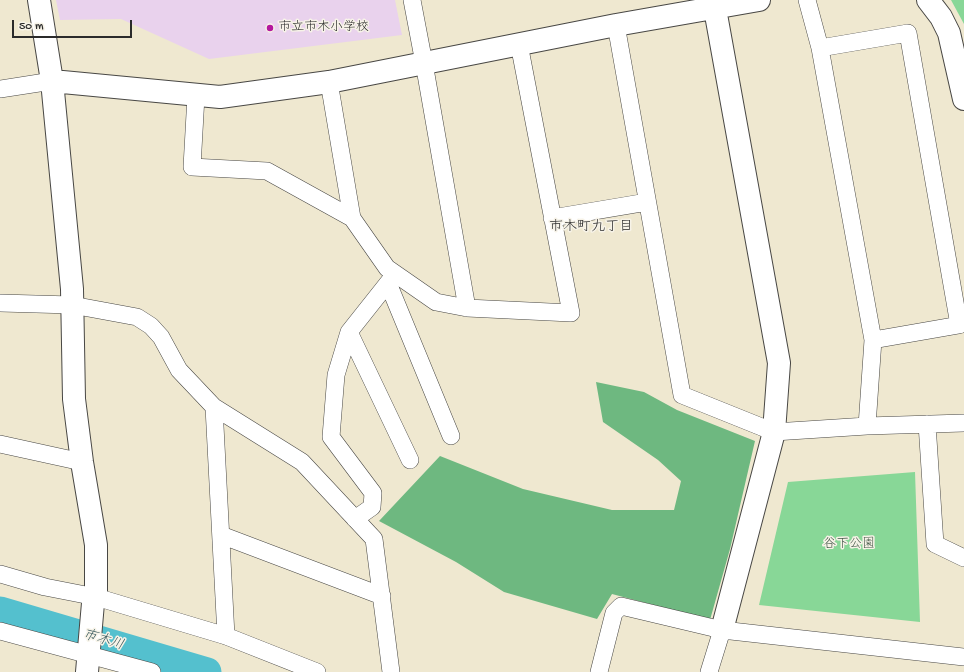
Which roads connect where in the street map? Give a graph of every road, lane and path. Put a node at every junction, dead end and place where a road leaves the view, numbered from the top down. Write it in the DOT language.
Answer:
graph roads {
  1 [pos="39,0"];
  2 [pos="412,0"];
  3 [pos="759,0"];
  4 [pos="807,0"];
  5 [pos="928,0"];
  6 [pos="714,4"];
  7 [pos="616,25"];
  8 [pos="519,44"];
  9 [pos="820,48"];
  10 [pos="424,63"];
  11 [pos="52,81"];
  12 [pos="329,82"];
  13 [pos="0,89"];
  14 [pos="196,96"];
  15 [pos="964,99"];
  16 [pos="647,202"];
  17 [pos="352,218"];
  18 [pos="552,218"];
  19 [pos="392,279"];
  20 [pos="0,303"];
  21 [pos="72,306"];
  22 [pos="466,308"];
  23 [pos="349,332"];
  24 [pos="873,340"];
  25 [pos="214,407"];
  26 [pos="964,423"];
  27 [pos="927,424"];
  28 [pos="867,426"];
  29 [pos="774,432"];
  30 [pos="451,436"];
  31 [pos="0,444"];
  32 [pos="410,460"];
  33 [pos="82,462"];
  34 [pos="355,519"];
  35 [pos="221,535"];
  36 [pos="964,558"];
  37 [pos="0,574"];
  38 [pos="382,596"];
  39 [pos="94,600"];
  40 [pos="0,630"];
  41 [pos="722,630"];
  42 [pos="226,636"];
  43 [pos="964,657"];
  44 [pos="88,658"];
  45 [pos="152,672"];
  46 [pos="317,672"];
  47 [pos="391,672"];
  48 [pos="599,672"];
  49 [pos="710,672"];
  1 -- 11 [label="street"];
  2 -- 10 [label="street"];
  3 -- 6 [label="street"];
  4 -- 9 [label="street"];
  5 -- 15 [label="street"];
  6 -- 7 [label="street"];
  6 -- 29 [label="street"];
  7 -- 8 [label="street"];
  7 -- 16 [label="street"];
  8 -- 10 [label="street"];
  8 -- 18 [label="street"];
  9 -- 24 [label="street"];
  9 -- 24 [label="street"];
  10 -- 12 [label="street"];
  10 -- 22 [label="street"];
  11 -- 13 [label="street"];
  11 -- 14 [label="street"];
  11 -- 21 [label="street"];
  12 -- 14 [label="street"];
  12 -- 17 [label="street"];
  14 -- 17 [label="street"];
  16 -- 18 [label="street"];
  16 -- 29 [label="street"];
  17 -- 19 [label="street"];
  18 -- 22 [label="street"];
  19 -- 22 [label="street"];
  19 -- 23 [label="street"];
  19 -- 30 [label="street"];
  20 -- 21 [label="street"];
  21 -- 25 [label="street"];
  21 -- 33 [label="street"];
  23 -- 32 [label="street"];
  23 -- 34 [label="street"];
  24 -- 28 [label="street"];
  25 -- 34 [label="street"];
  25 -- 35 [label="street"];
  26 -- 27 [label="street"];
  27 -- 28 [label="street"];
  27 -- 36 [label="street"];
  28 -- 29 [label="street"];
  29 -- 41 [label="street"];
  31 -- 33 [label="street"];
  33 -- 39 [label="street"];
  34 -- 38 [label="street"];
  35 -- 38 [label="street"];
  35 -- 42 [label="street"];
  37 -- 39 [label="street"];
  38 -- 47 [label="street"];
  39 -- 42 [label="street"];
  39 -- 44 [label="street"];
  40 -- 44 [label="street"];
  41 -- 43 [label="street"];
  41 -- 48 [label="street"];
  41 -- 49 [label="street"];
  42 -- 46 [label="street"];
  44 -- 45 [label="street"];
}
